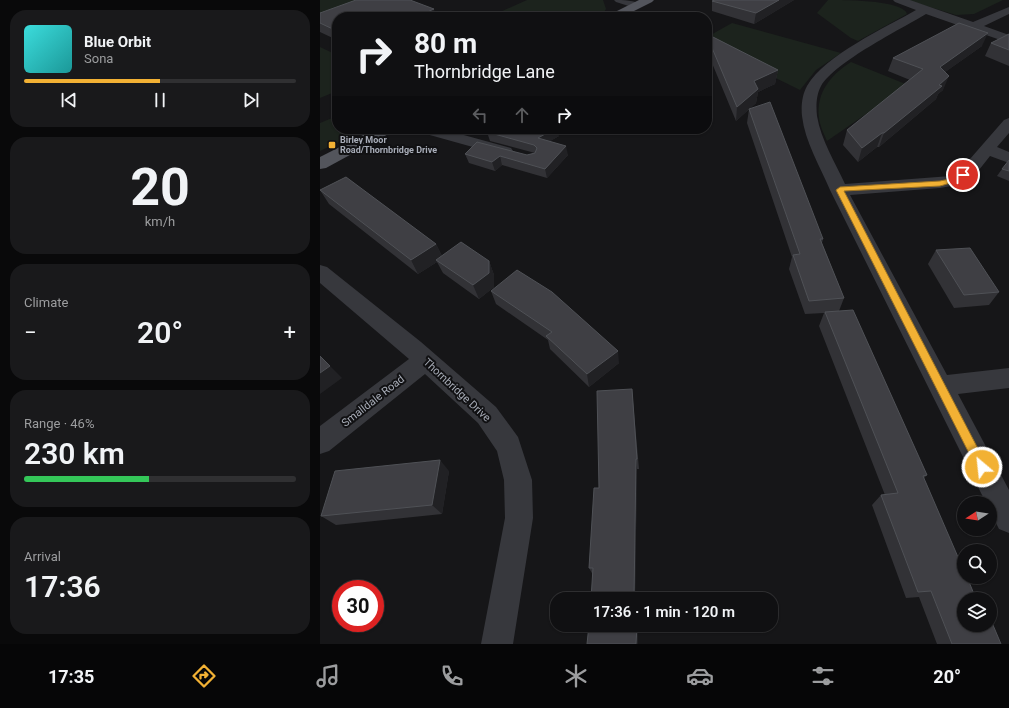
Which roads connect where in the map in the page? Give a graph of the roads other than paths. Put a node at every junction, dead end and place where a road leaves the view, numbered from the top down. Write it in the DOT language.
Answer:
graph roads {
  1 [pos="620,0"];
  2 [pos="648,0"];
  3 [pos="899,0"];
  4 [pos="635,6"];
  5 [pos="926,9"];
  6 [pos="1009,10"];
  7 [pos="623,12"];
  8 [pos="974,26"];
  9 [pos="1009,39"];
  10 [pos="1009,123"];
  11 [pos="377,134"];
  12 [pos="442,134"];
  13 [pos="987,150"];
  14 [pos="522,156"];
  15 [pos="1009,158"];
  16 [pos="320,164"];
  17 [pos="840,190"];
  18 [pos="320,272"];
  19 [pos="425,360"];
  20 [pos="1009,378"];
  21 [pos="940,386"];
  22 [pos="320,442"];
  23 [pos="1009,519"];
  24 [pos="497,644"];
  1 -- 4 [label="street"];
  2 -- 4 [label="main road"];
  3 -- 5 [label="street"];
  4 -- 7 [label="main road"];
  5 -- 8 [label="street"];
  5 -- 17 [label="street"];
  6 -- 8 [label="street"];
  8 -- 9 [label="street"];
  10 -- 13 [label="street"];
  11 -- 16 [label="main road"];
  12 -- 14 [label="street"];
  13 -- 15 [label="street"];
  13 -- 17 [label="street"];
  17 -- 21 [label="street"];
  18 -- 19 [label="street, Thornbridge Drive"];
  19 -- 22 [label="street, Smalldale Road"];
  19 -- 24 [label="street, Thornbridge Drive"];
  20 -- 21 [label="street"];
  21 -- 23 [label="street"];
}
